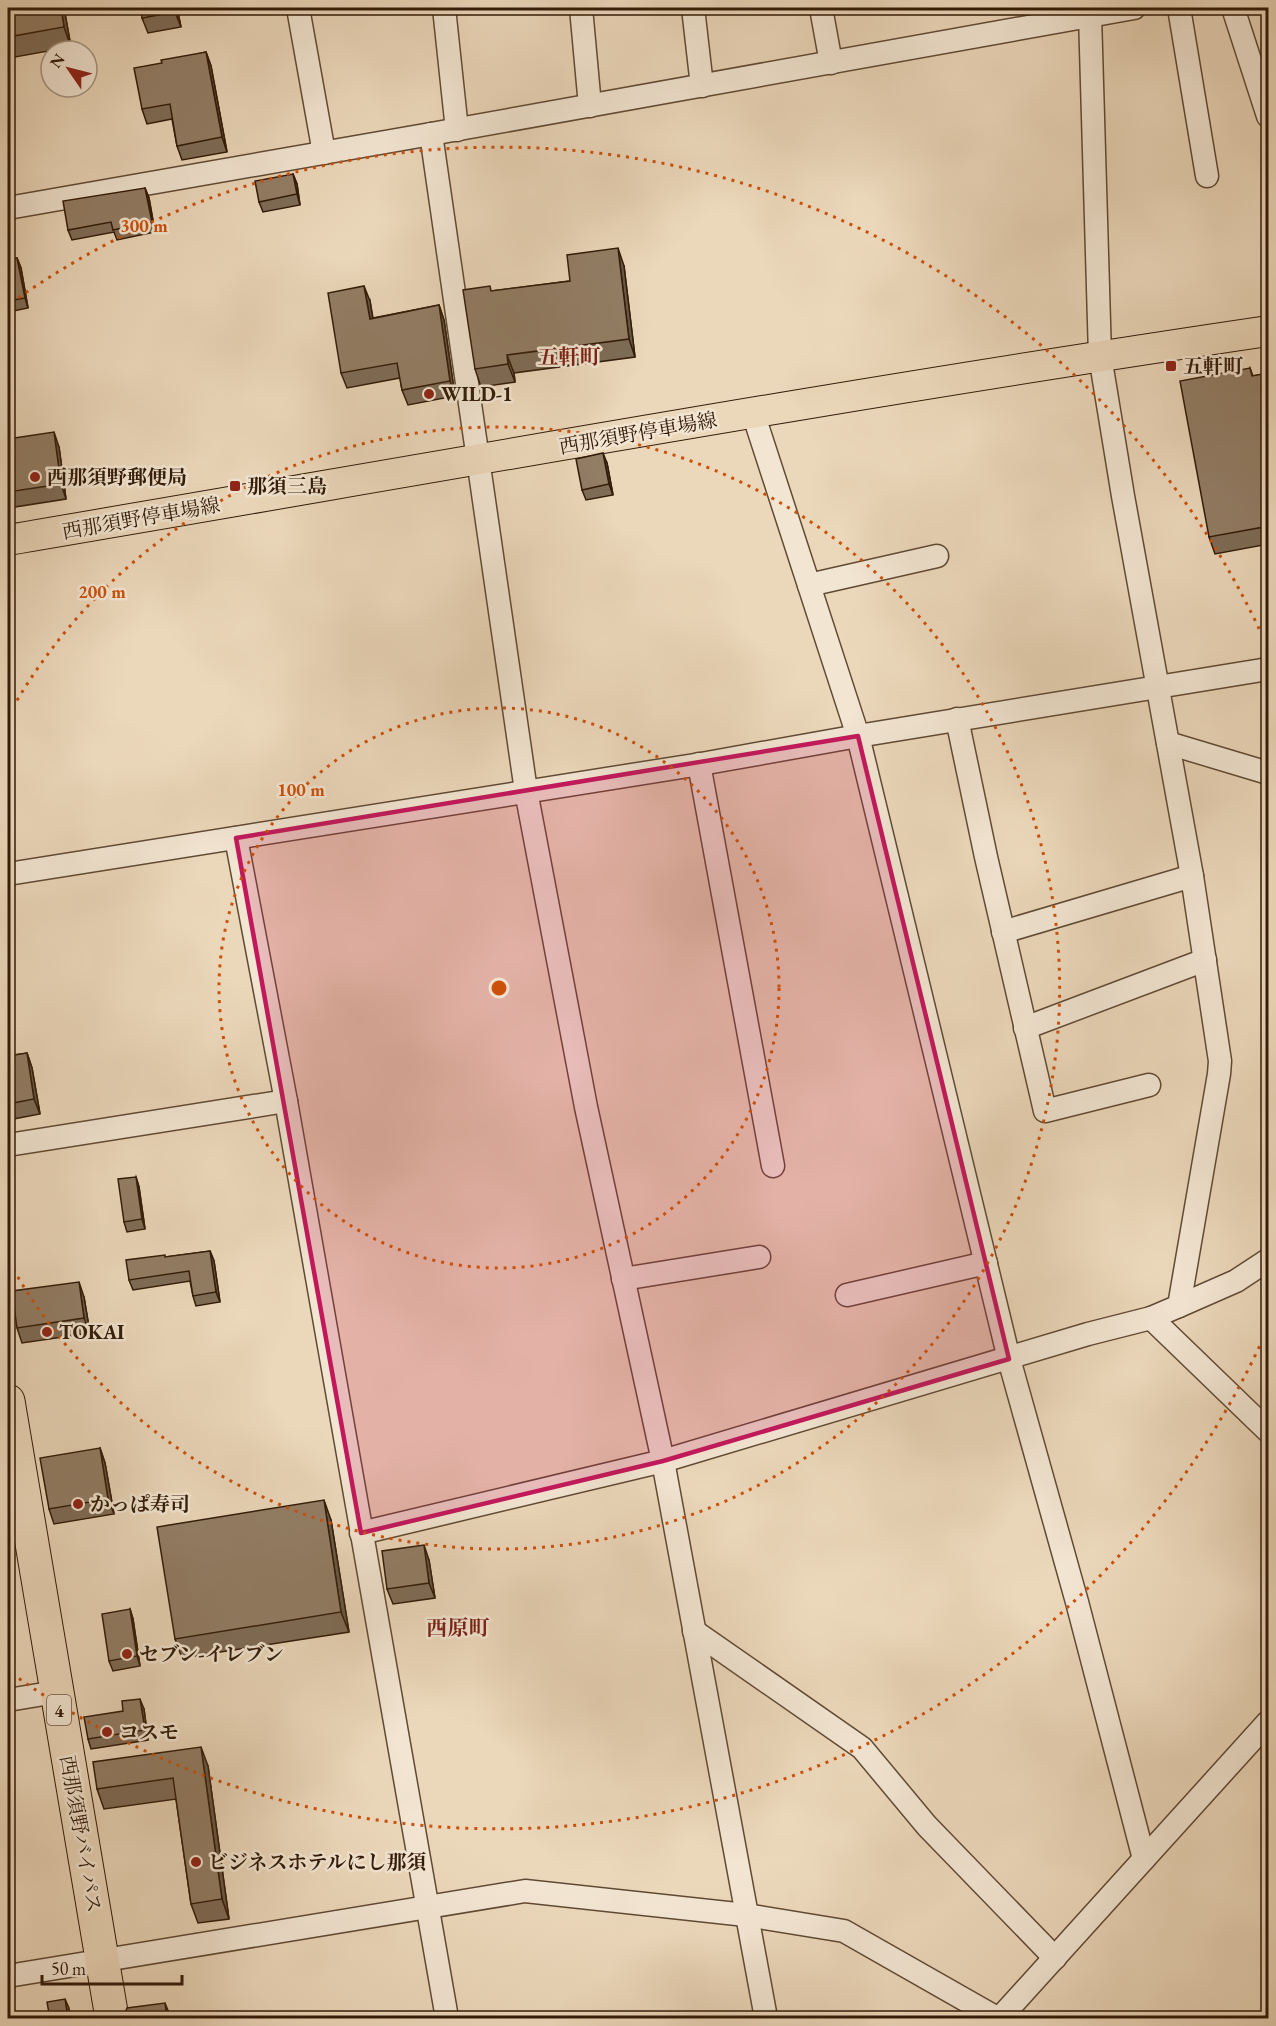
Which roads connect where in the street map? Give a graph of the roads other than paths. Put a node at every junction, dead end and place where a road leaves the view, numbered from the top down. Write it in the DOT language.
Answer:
graph roads {
  1 [pos="298,8"];
  2 [pos="444,8"];
  3 [pos="581,8"];
  4 [pos="693,8"];
  5 [pos="821,8"];
  6 [pos="1131,8"];
  7 [pos="1179,8"];
  8 [pos="1233,8"];
  9 [pos="1090,15"];
  10 [pos="831,63"];
  11 [pos="702,86"];
  12 [pos="590,106"];
  13 [pos="1269,116"];
  14 [pos="457,130"];
  15 [pos="431,134"];
  16 [pos="324,153"];
  17 [pos="1207,176"];
  18 [pos="8,208"];
  19 [pos="1269,331"];
  20 [pos="1101,356"];
  21 [pos="753,413"];
  22 [pos="477,460"];
  23 [pos="8,540"];
  24 [pos="937,556"];
  25 [pos="809,585"];
  26 [pos="1269,669"];
  27 [pos="1156,686"];
  28 [pos="957,719"];
  29 [pos="858,736"];
  30 [pos="1168,742"];
  31 [pos="699,764"];
  32 [pos="1269,773"];
  33 [pos="526,791"];
  34 [pos="236,838"];
  35 [pos="8,874"];
  36 [pos="1192,876"];
  37 [pos="1003,932"];
  38 [pos="1205,960"];
  39 [pos="1025,1028"];
  40 [pos="1149,1085"];
  41 [pos="286,1101"];
  42 [pos="8,1145"];
  43 [pos="773,1166"];
  44 [pos="759,1257"];
  45 [pos="1269,1260"];
  46 [pos="986,1263"];
  47 [pos="623,1279"];
  48 [pos="847,1295"];
  49 [pos="1179,1305"];
  50 [pos="1151,1318"];
  51 [pos="1008,1359"];
  52 [pos="9,1418"];
  53 [pos="1269,1431"];
  54 [pos="663,1461"];
  55 [pos="361,1533"];
  56 [pos="694,1631"];
  57 [pos="56,1692"];
  58 [pos="8,1700"];
  59 [pos="1269,1722"];
  60 [pos="1144,1859"];
  61 [pos="426,1908"];
  62 [pos="746,1915"];
  63 [pos="1055,1958"];
  64 [pos="102,1960"];
  65 [pos="8,1976"];
  66 [pos="112,2019"];
  67 [pos="447,2019"];
  68 [pos="766,2019"];
  69 [pos="999,2019"];
  1 -- 16 [label="street"];
  2 -- 14 [label="street"];
  3 -- 12 [label="street"];
  4 -- 11 [label="street"];
  5 -- 10 [label="street"];
  6 -- 9 [label="street"];
  7 -- 17 [label="street"];
  8 -- 13 [label="street"];
  9 -- 10 [label="street"];
  9 -- 20 [label="street"];
  10 -- 11 [label="street"];
  11 -- 12 [label="street"];
  12 -- 14 [label="street"];
  14 -- 15 [label="street"];
  15 -- 16 [label="street"];
  15 -- 22 [label="street"];
  16 -- 18 [label="street"];
  19 -- 20 [label="main road, 西那須野停車場線"];
  20 -- 21 [label="main road, 西那須野停車場線"];
  20 -- 27 [label="street"];
  21 -- 22 [label="main road, 西那須野停車場線"];
  21 -- 25 [label="street"];
  22 -- 23 [label="main road, 西那須野停車場線"];
  22 -- 33 [label="street"];
  24 -- 25 [label="street"];
  25 -- 29 [label="street"];
  26 -- 27 [label="street"];
  27 -- 28 [label="street"];
  27 -- 30 [label="street"];
  28 -- 29 [label="street"];
  28 -- 37 [label="street"];
  29 -- 31 [label="street"];
  29 -- 46 [label="street"];
  30 -- 32 [label="street"];
  30 -- 36 [label="street"];
  31 -- 33 [label="street"];
  31 -- 43 [label="street"];
  33 -- 34 [label="street"];
  33 -- 47 [label="street"];
  34 -- 35 [label="street"];
  34 -- 41 [label="street"];
  36 -- 37 [label="street"];
  36 -- 38 [label="street"];
  37 -- 39 [label="street"];
  38 -- 39 [label="street"];
  38 -- 49 [label="street"];
  39 -- 40 [label="street"];
  41 -- 42 [label="street"];
  41 -- 55 [label="street"];
  44 -- 47 [label="street"];
  45 -- 49 [label="street"];
  46 -- 48 [label="street"];
  46 -- 51 [label="street"];
  47 -- 54 [label="street"];
  49 -- 50 [label="street"];
  50 -- 51 [label="street"];
  50 -- 53 [label="street"];
  51 -- 54 [label="street"];
  51 -- 60 [label="street"];
  52 -- 57 [label="highway, 西那須野バイパス / 4"];
  54 -- 55 [label="street"];
  54 -- 56 [label="street"];
  55 -- 61 [label="street"];
  56 -- 62 [label="street"];
  56 -- 63 [label="street"];
  57 -- 58 [label="street"];
  57 -- 64 [label="highway, 西那須野バイパス / 4"];
  59 -- 60 [label="street"];
  60 -- 63 [label="street"];
  61 -- 62 [label="street"];
  61 -- 64 [label="street"];
  61 -- 67 [label="street"];
  62 -- 68 [label="street"];
  62 -- 69 [label="street"];
  63 -- 69 [label="street"];
  64 -- 65 [label="street"];
  64 -- 66 [label="highway, 西那須野バイパス / 4"];
}
